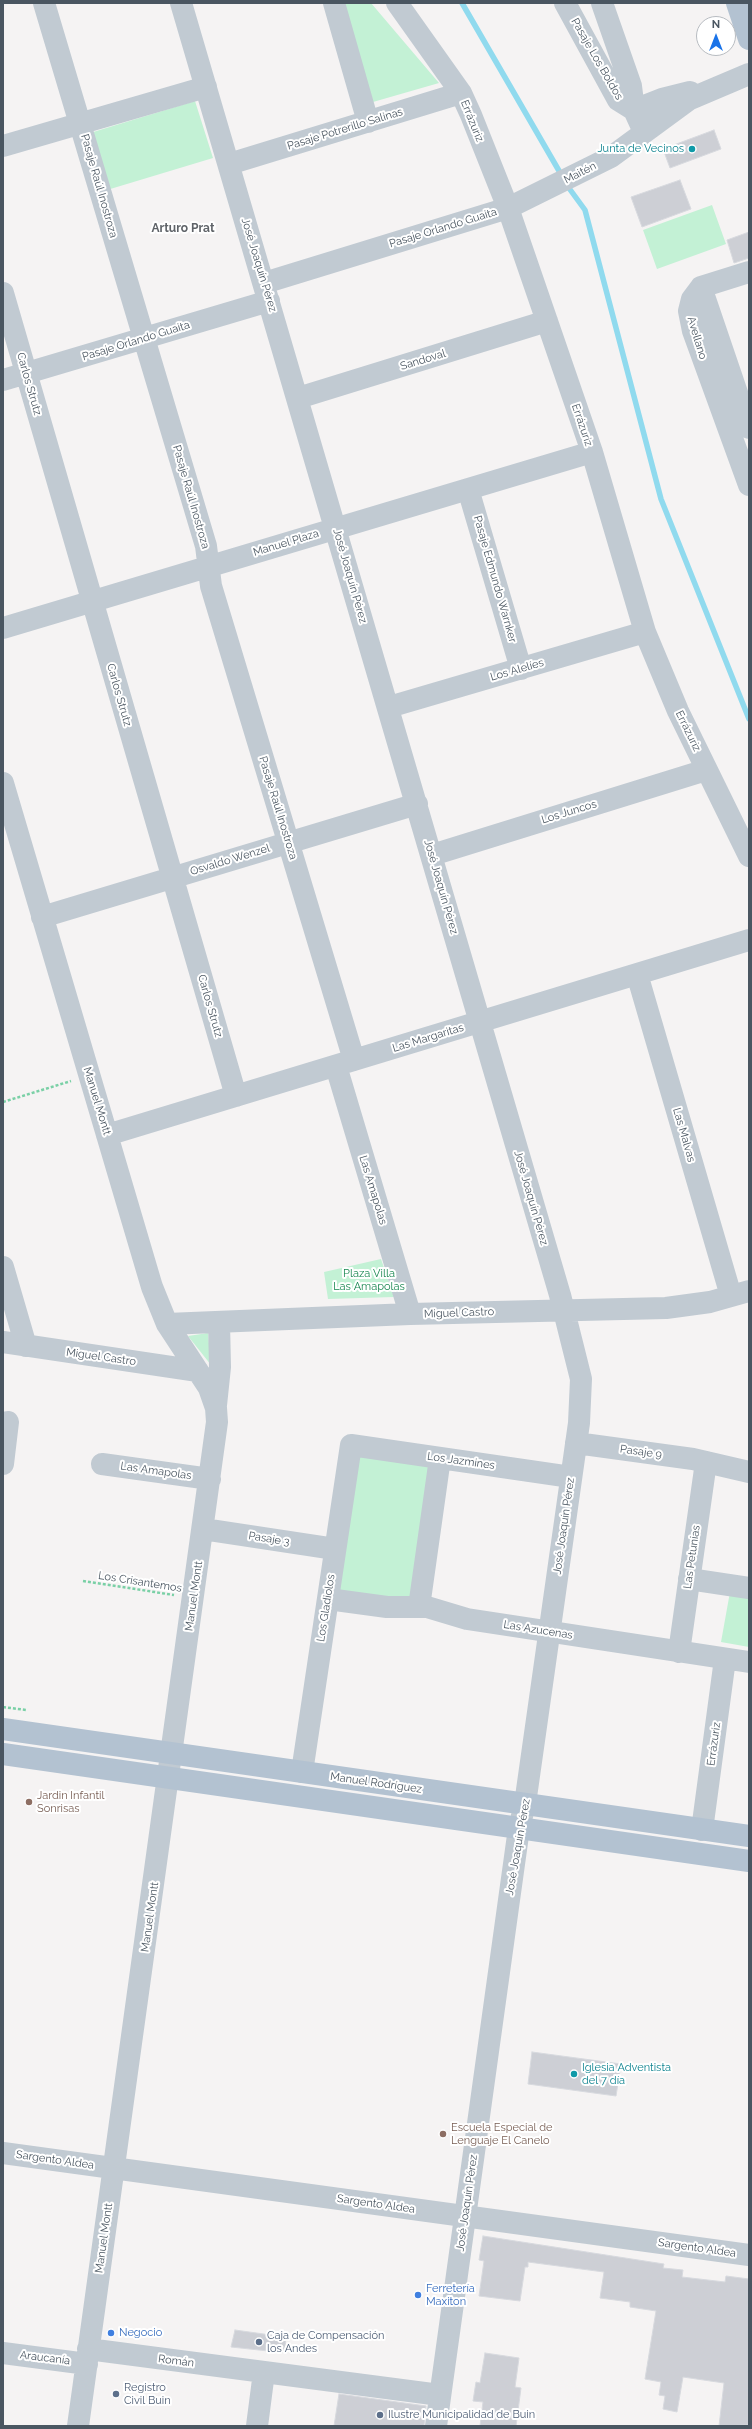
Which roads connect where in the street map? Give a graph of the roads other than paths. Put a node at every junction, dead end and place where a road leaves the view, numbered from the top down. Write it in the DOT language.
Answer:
graph roads {
  1 [pos="44,3"];
  2 [pos="181,3"];
  3 [pos="334,3"];
  4 [pos="397,3"];
  5 [pos="564,3"];
  6 [pos="602,3"];
  7 [pos="737,3"];
  8 [pos="749,39"];
  9 [pos="749,74"];
  10 [pos="206,87"];
  11 [pos="707,90"];
  12 [pos="460,94"];
  13 [pos="634,110"];
  14 [pos="368,122"];
  15 [pos="80,124"];
  16 [pos="644,132"];
  17 [pos="3,146"];
  18 [pos="229,164"];
  19 [pos="508,208"];
  20 [pos="749,272"];
  21 [pos="700,287"];
  22 [pos="267,292"];
  23 [pos="3,294"];
  24 [pos="547,321"];
  25 [pos="144,339"];
  26 [pos="26,374"];
  27 [pos="3,380"];
  28 [pos="298,398"];
  29 [pos="749,428"];
  30 [pos="592,452"];
  31 [pos="749,485"];
  32 [pos="468,489"];
  33 [pos="336,528"];
  34 [pos="209,566"];
  35 [pos="91,601"];
  36 [pos="3,628"];
  37 [pos="645,632"];
  38 [pos="521,669"];
  39 [pos="389,707"];
  40 [pos="706,770"];
  41 [pos="3,783"];
  42 [pos="417,804"];
  43 [pos="289,843"];
  44 [pos="432,855"];
  45 [pos="749,856"];
  46 [pos="172,878"];
  47 [pos="42,916"];
  48 [pos="749,940"];
  49 [pos="637,974"];
  50 [pos="480,1022"];
  51 [pos="345,1063"];
  52 [pos="236,1096"];
  53 [pos="107,1135"];
  54 [pos="3,1267"];
  55 [pos="740,1293"];
  56 [pos="564,1310"];
  57 [pos="410,1314"];
  58 [pos="220,1322"];
  59 [pos="167,1324"];
  60 [pos="3,1342"];
  61 [pos="26,1346"];
  62 [pos="198,1371"];
  63 [pos="216,1408"];
  64 [pos="8,1422"];
  65 [pos="576,1443"];
  66 [pos="351,1445"];
  67 [pos="440,1458"];
  68 [pos="706,1462"];
  69 [pos="3,1464"];
  70 [pos="102,1464"];
  71 [pos="749,1472"];
  72 [pos="571,1477"];
  73 [pos="210,1479"];
  74 [pos="203,1529"];
  75 [pos="335,1549"];
  76 [pos="689,1579"];
  77 [pos="749,1588"];
  78 [pos="328,1599"];
  79 [pos="419,1606"];
  80 [pos="550,1632"];
  81 [pos="679,1652"];
  82 [pos="725,1659"];
  83 [pos="749,1662"];
  84 [pos="3,1729"];
  85 [pos="3,1754"];
  86 [pos="173,1754"];
  87 [pos="302,1772"];
  88 [pos="169,1778"];
  89 [pos="525,1804"];
  90 [pos="519,1828"];
  91 [pos="702,1830"];
  92 [pos="749,1836"];
  93 [pos="749,1861"];
  94 [pos="3,2153"];
  95 [pos="114,2168"];
  96 [pos="465,2217"];
  97 [pos="749,2256"];
  98 [pos="3,2353"];
  99 [pos="87,2357"];
  100 [pos="264,2372"];
  101 [pos="440,2395"];
  102 [pos="78,2426"];
  103 [pos="257,2426"];
  104 [pos="436,2426"];
  1 -- 15 [label="street, Pasaje Raúl Inostroza"];
  2 -- 10 [label="street, José Joaquín Pérez"];
  3 -- 14 [label="street"];
  4 -- 12 [label="street, Errázuriz"];
  5 -- 13 [label="street, Pasaje Los Boldos"];
  6 -- 13 [label="street, Pasaje Los Boldos"];
  7 -- 8 [label="main road"];
  9 -- 11 [label="street, Maitén"];
  10 -- 15 [label="street"];
  10 -- 18 [label="street, José Joaquín Pérez"];
  11 -- 13 [label="street, Maitén"];
  11 -- 16 [label="street, Maitén"];
  12 -- 14 [label="street, Pasaje Potrerillo Salinas"];
  12 -- 19 [label="street, Errázuriz"];
  13 -- 16 [label="street, Pasaje Los Boldos"];
  14 -- 18 [label="street, Pasaje Potrerillo Salinas"];
  15 -- 17 [label="street"];
  15 -- 25 [label="street, Pasaje Raúl Inostroza"];
  16 -- 19 [label="street, Maitén"];
  18 -- 22 [label="street, José Joaquín Pérez"];
  19 -- 22 [label="street, Pasaje Orlando Guaita"];
  19 -- 24 [label="street, Errázuriz"];
  20 -- 21 [label="street"];
  21 -- 29 [label="street, Avellano"];
  21 -- 31 [label="street, Avellano"];
  22 -- 25 [label="street, Pasaje Orlando Guaita"];
  22 -- 28 [label="street, José Joaquín Pérez"];
  23 -- 26 [label="street, Carlos Strutz"];
  24 -- 28 [label="street, Sandoval"];
  24 -- 30 [label="street, Errázuriz"];
  25 -- 26 [label="street, Pasaje Orlando Guaita"];
  25 -- 34 [label="street, Pasaje Raúl Inostroza"];
  26 -- 27 [label="street, Pasaje Orlando Guaita"];
  26 -- 35 [label="street, Carlos Strutz"];
  28 -- 33 [label="street, José Joaquín Pérez"];
  30 -- 32 [label="street, Manuel Plaza"];
  30 -- 37 [label="street, Errázuriz"];
  32 -- 33 [label="street, Manuel Plaza"];
  32 -- 38 [label="street, Pasaje Edmundo Warnker"];
  33 -- 34 [label="street, Manuel Plaza"];
  33 -- 39 [label="street, José Joaquín Pérez"];
  34 -- 35 [label="street, Manuel Plaza"];
  34 -- 43 [label="street, Pasaje Raúl Inostroza"];
  35 -- 36 [label="street, Manuel Plaza"];
  35 -- 46 [label="street, Carlos Strutz"];
  37 -- 38 [label="street, Los Alelíes"];
  37 -- 40 [label="street, Errázuriz"];
  38 -- 39 [label="street, Los Alelíes"];
  39 -- 42 [label="street, José Joaquín Pérez"];
  40 -- 44 [label="street, Los Juncos"];
  40 -- 45 [label="street, Errázuriz"];
  41 -- 47 [label="street, Manuel Montt"];
  42 -- 43 [label="street, Osvaldo Wenzel"];
  42 -- 44 [label="street, José Joaquín Pérez"];
  43 -- 46 [label="street, Osvaldo Wenzel"];
  43 -- 51 [label="street, Pasaje Raúl Inostroza"];
  44 -- 50 [label="street, José Joaquín Pérez"];
  46 -- 47 [label="street, Osvaldo Wenzel"];
  46 -- 52 [label="street, Carlos Strutz"];
  47 -- 53 [label="street, Manuel Montt"];
  48 -- 49 [label="street, Las Margaritas"];
  49 -- 50 [label="street, Las Margaritas"];
  49 -- 55 [label="street, Las Malvas"];
  50 -- 51 [label="street, Las Margaritas"];
  50 -- 56 [label="street, José Joaquín Pérez"];
  51 -- 52 [label="street, Las Margaritas"];
  51 -- 57 [label="street, Las Amapolas"];
  52 -- 53 [label="street, Las Margaritas"];
  53 -- 59 [label="street, Manuel Montt"];
  54 -- 61 [label="street"];
  55 -- 56 [label="street, Miguel Castro"];
  56 -- 57 [label="street, Miguel Castro"];
  56 -- 65 [label="street, José Joaquín Pérez"];
  57 -- 58 [label="street, Miguel Castro"];
  58 -- 59 [label="street, Miguel Castro"];
  58 -- 63 [label="street, Manuel Montt"];
  59 -- 62 [label="street, Manuel Montt"];
  60 -- 61 [label="street, Miguel Castro"];
  61 -- 62 [label="street, Miguel Castro"];
  62 -- 63 [label="street, Manuel Montt"];
  63 -- 73 [label="street, Manuel Montt"];
  64 -- 69 [label="street"];
  65 -- 68 [label="street, Pasaje 9"];
  65 -- 72 [label="street, José Joaquín Pérez"];
  66 -- 67 [label="street, Los Jazmines"];
  66 -- 75 [label="street, Los Gladiolos"];
  67 -- 72 [label="street, Los Jazmines"];
  67 -- 79 [label="street"];
  68 -- 71 [label="street, Pasaje 9"];
  68 -- 76 [label="street, Las Petunias"];
  70 -- 73 [label="street, Las Amapolas"];
  72 -- 80 [label="street, José Joaquín Pérez"];
  73 -- 74 [label="street, Manuel Montt"];
  74 -- 75 [label="street, Pasaje 3"];
  74 -- 86 [label="street, Manuel Montt"];
  75 -- 78 [label="street, Los Gladiolos"];
  76 -- 77 [label="street"];
  76 -- 81 [label="street, Las Petunias"];
  78 -- 79 [label="street, Las Azucenas"];
  78 -- 87 [label="street, Los Gladiolos"];
  79 -- 80 [label="street, Las Azucenas"];
  80 -- 81 [label="street, Las Azucenas"];
  80 -- 89 [label="street, José Joaquín Pérez"];
  81 -- 82 [label="street, Las Azucenas"];
  82 -- 83 [label="street, Las Azucenas"];
  82 -- 91 [label="street, Errázuriz"];
  84 -- 86 [label="main road, Manuel Rodríguez"];
  85 -- 88 [label="main road"];
  86 -- 87 [label="main road, Manuel Rodríguez"];
  86 -- 88 [label="street, Manuel Montt"];
  87 -- 89 [label="main road, Manuel Rodríguez"];
  88 -- 90 [label="main road"];
  88 -- 95 [label="street, Manuel Montt"];
  89 -- 90 [label="street, José Joaquín Pérez"];
  89 -- 91 [label="main road, Manuel Rodríguez"];
  90 -- 93 [label="main road"];
  90 -- 96 [label="street, José Joaquín Pérez"];
  91 -- 92 [label="main road, Manuel Rodríguez"];
  94 -- 95 [label="street, Sargento Aldea"];
  95 -- 96 [label="street, Sargento Aldea"];
  95 -- 99 [label="street, Manuel Montt"];
  96 -- 97 [label="street, Sargento Aldea"];
  96 -- 101 [label="street, José Joaquín Pérez"];
  98 -- 99 [label="street, Araucanía"];
  99 -- 100 [label="street, Román"];
  99 -- 102 [label="street, Manuel Montt"];
  100 -- 101 [label="street, Román"];
  100 -- 103 [label="street"];
  101 -- 104 [label="street, José Joaquín Pérez"];
}
